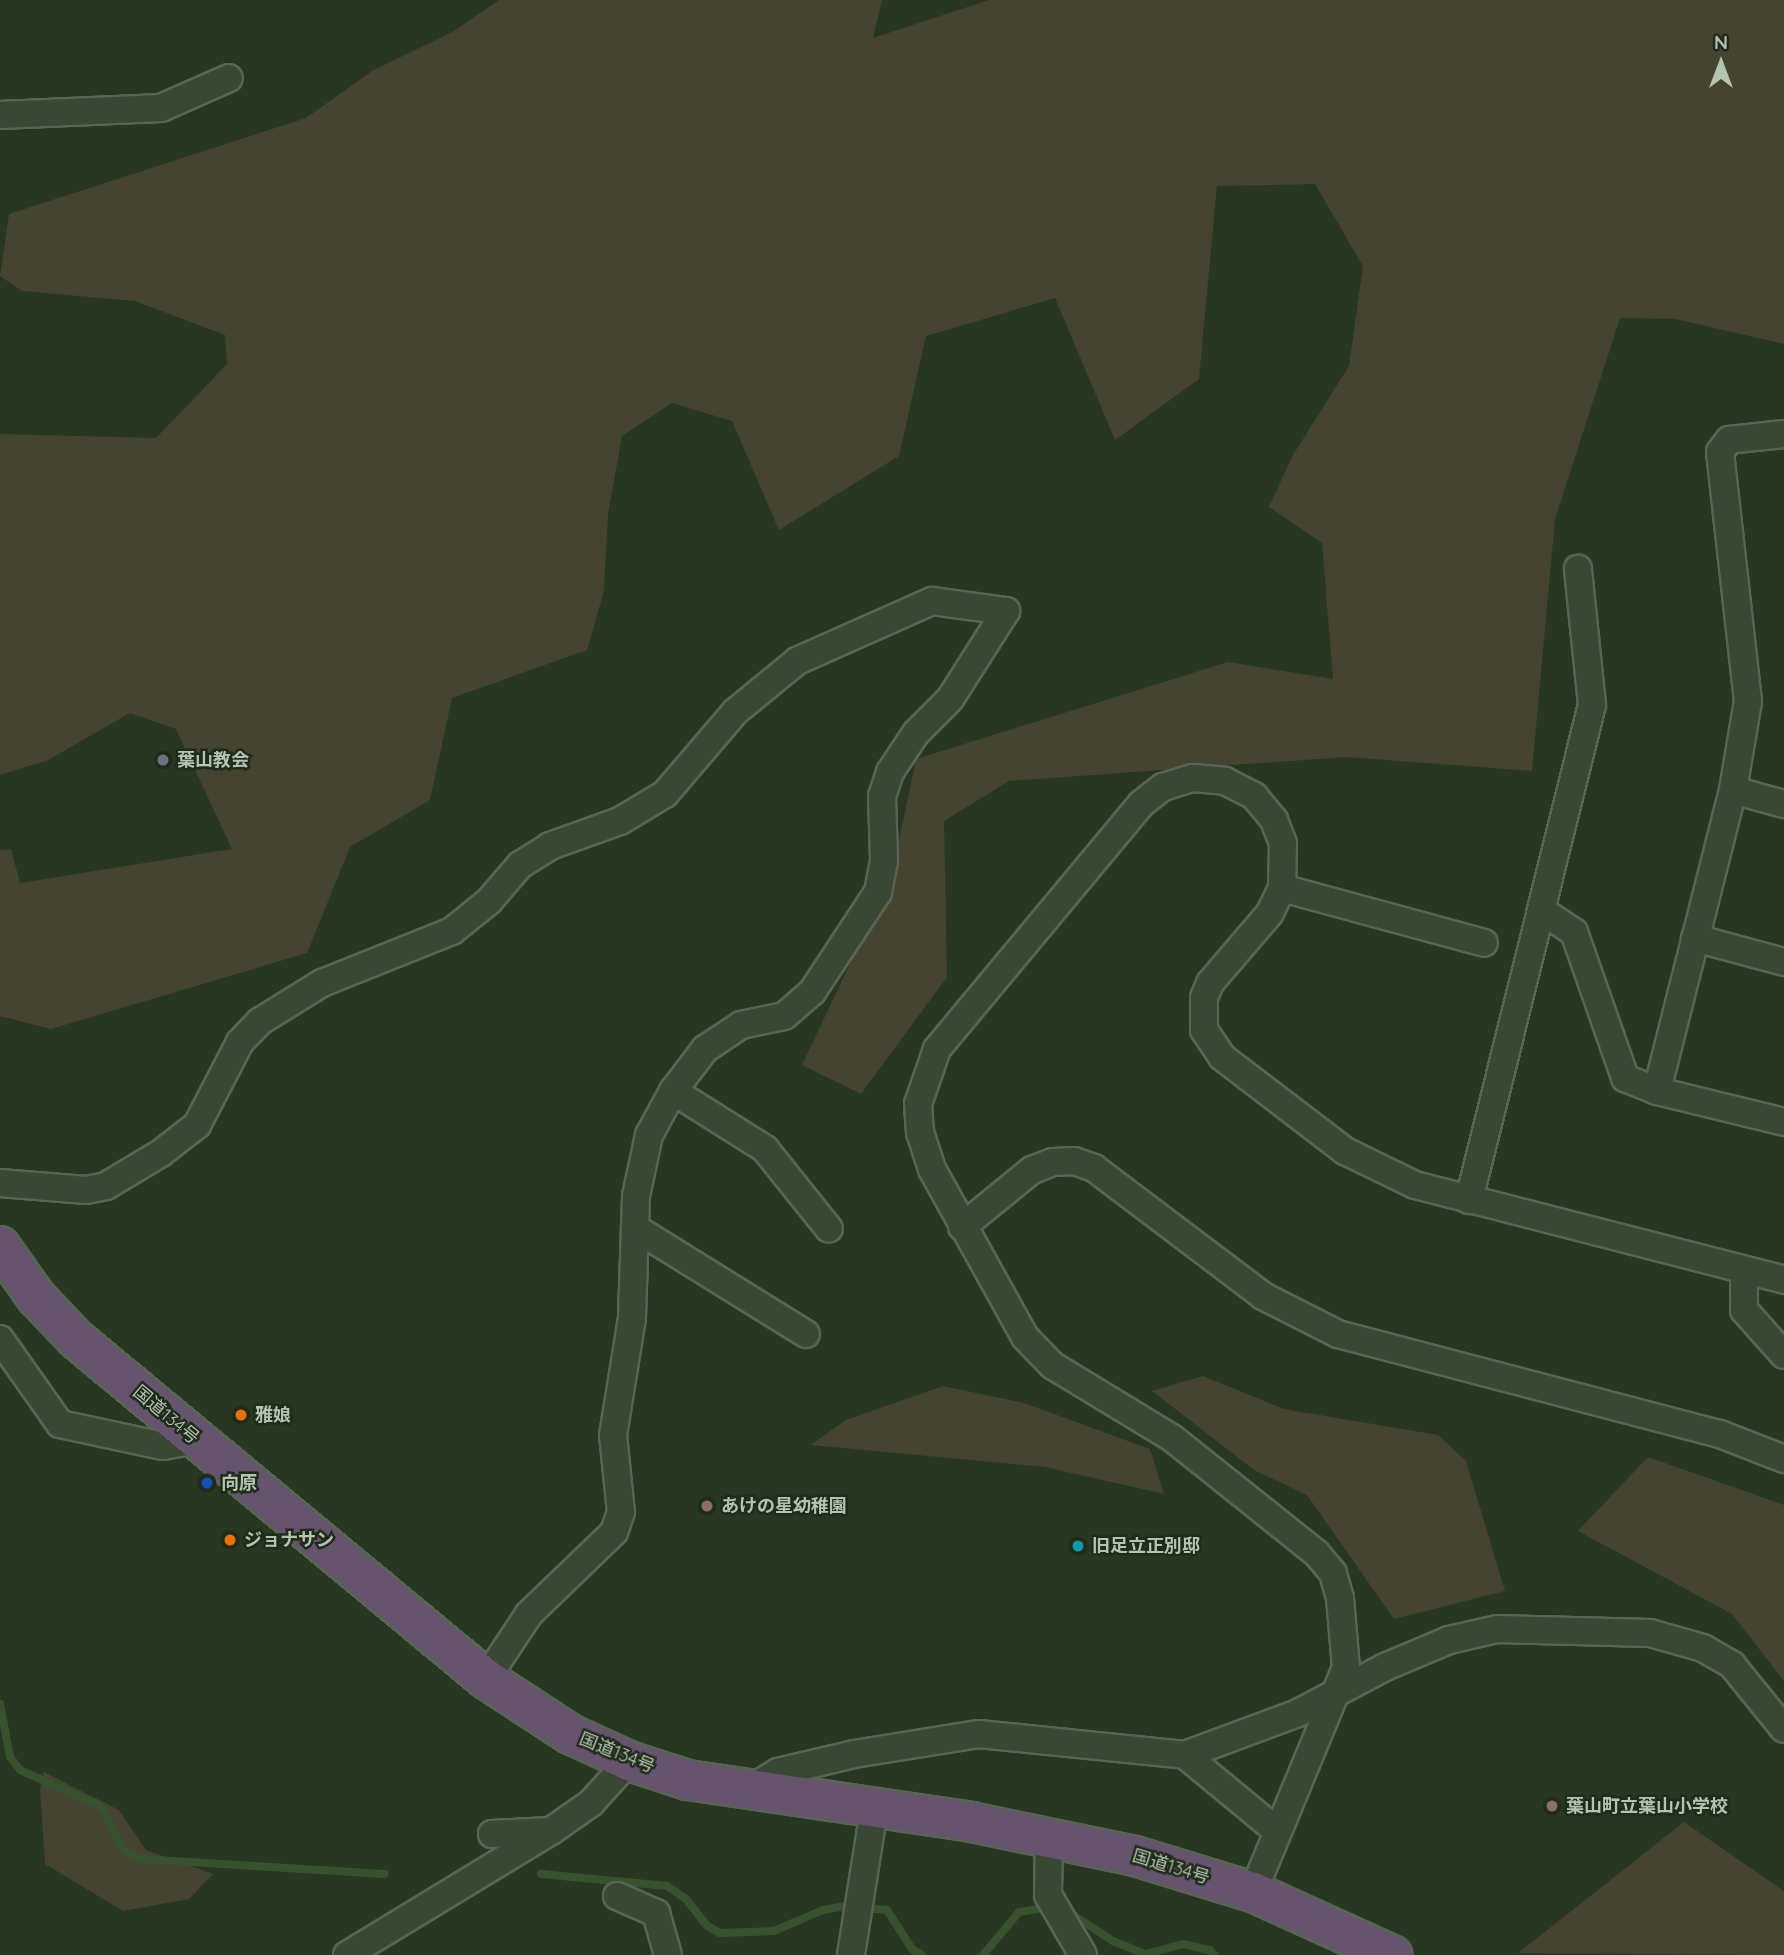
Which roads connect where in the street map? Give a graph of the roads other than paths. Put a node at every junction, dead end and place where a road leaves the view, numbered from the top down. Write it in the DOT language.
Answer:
graph roads {
  1 [pos="229,78"];
  2 [pos="0,116"];
  3 [pos="1784,434"];
  4 [pos="1578,569"];
  5 [pos="1733,790"];
  6 [pos="1784,804"];
  7 [pos="1282,888"];
  8 [pos="1541,911"];
  9 [pos="1695,938"];
  10 [pos="1484,943"];
  11 [pos="1784,962"];
  12 [pos="673,1091"];
  13 [pos="1657,1091"];
  14 [pos="1784,1122"];
  15 [pos="0,1183"];
  16 [pos="1469,1200"];
  17 [pos="962,1227"];
  18 [pos="635,1228"];
  19 [pos="829,1229"];
  20 [pos="0,1246"];
  21 [pos="1744,1270"];
  22 [pos="1784,1280"];
  23 [pos="806,1334"];
  24 [pos="0,1339"];
  25 [pos="1784,1354"];
  26 [pos="197,1440"];
  27 [pos="1784,1459"];
  28 [pos="486,1679"];
  29 [pos="1341,1689"];
  30 [pos="1784,1729"];
  31 [pos="1185,1755"];
  32 [pos="629,1761"];
  33 [pos="749,1790"];
  34 [pos="874,1809"];
  35 [pos="551,1831"];
  36 [pos="1277,1831"];
  37 [pos="492,1834"];
  38 [pos="1049,1836"];
  39 [pos="1253,1892"];
  40 [pos="617,1896"];
  41 [pos="347,1955"];
  42 [pos="668,1955"];
  43 [pos="851,1955"];
  44 [pos="1083,1955"];
  45 [pos="1392,1955"];
  1 -- 2 [label="street"];
  3 -- 5 [label="street"];
  4 -- 8 [label="street"];
  5 -- 6 [label="street"];
  5 -- 9 [label="street"];
  7 -- 10 [label="street"];
  7 -- 16 [label="street"];
  7 -- 17 [label="street"];
  8 -- 13 [label="street"];
  8 -- 16 [label="street"];
  9 -- 11 [label="street"];
  9 -- 13 [label="street"];
  12 -- 15 [label="street"];
  12 -- 18 [label="street"];
  12 -- 19 [label="street"];
  13 -- 14 [label="street"];
  16 -- 21 [label="street"];
  17 -- 27 [label="street"];
  17 -- 29 [label="street"];
  18 -- 23 [label="street"];
  18 -- 28 [label="street"];
  20 -- 26 [label="highway, 国道134号"];
  21 -- 22 [label="street"];
  21 -- 25 [label="street"];
  24 -- 26 [label="street"];
  26 -- 28 [label="highway, 国道134号"];
  28 -- 32 [label="highway, 国道134号"];
  29 -- 30 [label="street"];
  29 -- 31 [label="street"];
  29 -- 36 [label="street"];
  31 -- 33 [label="street"];
  31 -- 36 [label="street"];
  32 -- 33 [label="highway, 国道134号"];
  32 -- 35 [label="street"];
  33 -- 34 [label="highway, 国道134号"];
  34 -- 38 [label="highway, 国道134号"];
  34 -- 43 [label="street"];
  35 -- 37 [label="street"];
  35 -- 41 [label="street"];
  36 -- 39 [label="street"];
  38 -- 39 [label="highway, 国道134号"];
  38 -- 44 [label="street"];
  39 -- 45 [label="highway, 国道134号"];
  40 -- 42 [label="street"];
}
